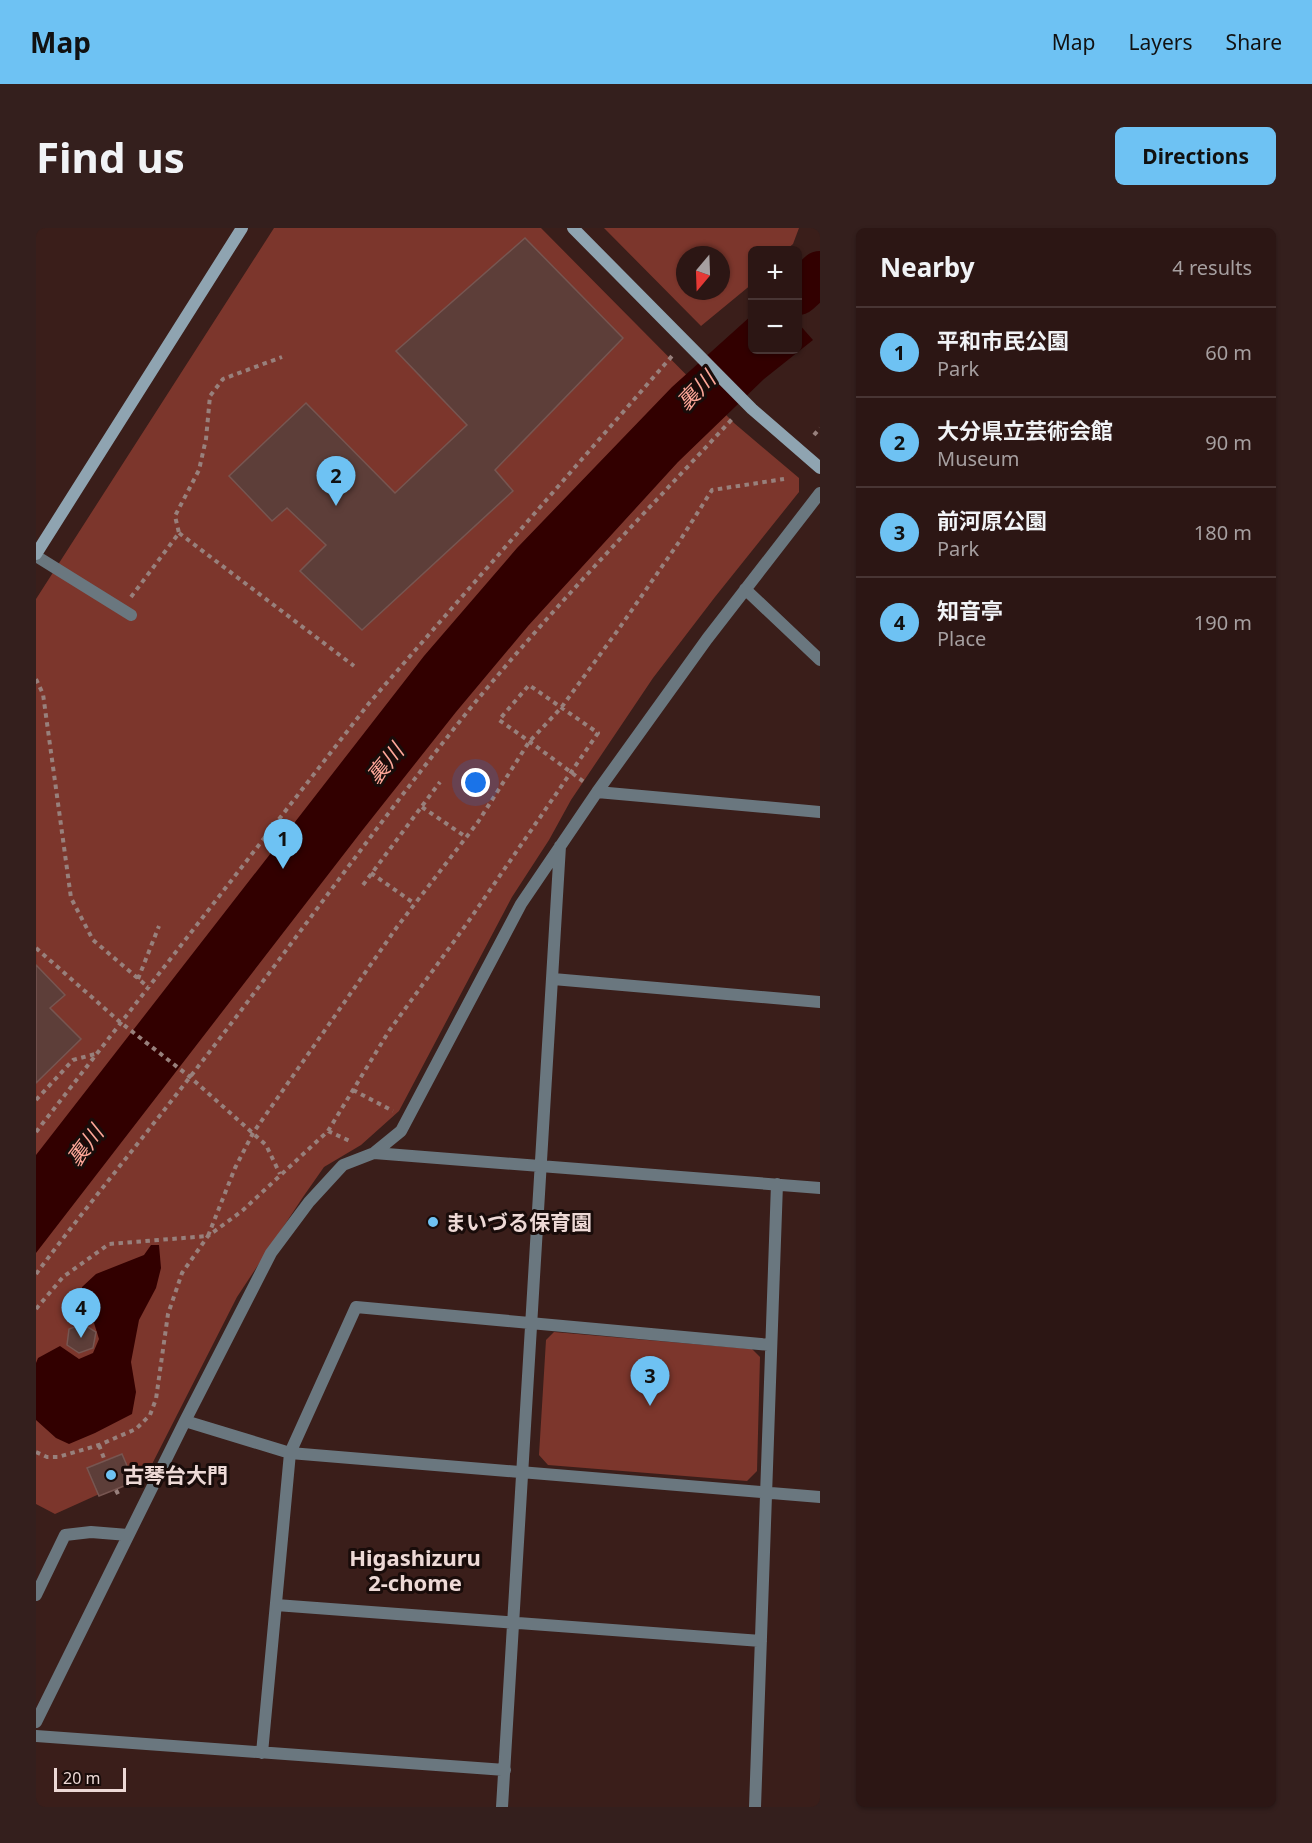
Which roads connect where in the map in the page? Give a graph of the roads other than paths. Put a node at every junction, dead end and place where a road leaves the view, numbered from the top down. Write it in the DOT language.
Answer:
graph roads {
  1 [pos="242,228"];
  2 [pos="573,228"];
  3 [pos="820,468"];
  4 [pos="820,493"];
  5 [pos="36,555"];
  6 [pos="745,589"];
  7 [pos="131,615"];
  8 [pos="820,660"];
  9 [pos="597,792"];
  10 [pos="820,812"];
  11 [pos="561,845"];
  12 [pos="553,979"];
  13 [pos="820,1002"];
  14 [pos="374,1153"];
  15 [pos="542,1166"];
  16 [pos="777,1185"];
  17 [pos="820,1188"];
  18 [pos="532,1323"];
  19 [pos="771,1345"];
  20 [pos="185,1421"];
  21 [pos="290,1454"];
  22 [pos="523,1473"];
  23 [pos="766,1492"];
  24 [pos="820,1497"];
  25 [pos="128,1535"];
  26 [pos="36,1595"];
  27 [pos="276,1605"];
  28 [pos="514,1623"];
  29 [pos="761,1641"];
  30 [pos="36,1722"];
  31 [pos="36,1736"];
  32 [pos="262,1753"];
  33 [pos="505,1770"];
  34 [pos="502,1807"];
  35 [pos="755,1807"];
  1 -- 5 [label="street"];
  2 -- 3 [label="street"];
  4 -- 6 [label="street"];
  5 -- 7 [label="street"];
  6 -- 8 [label="street"];
  6 -- 9 [label="street"];
  9 -- 10 [label="street"];
  9 -- 11 [label="street"];
  11 -- 12 [label="street"];
  11 -- 14 [label="street"];
  12 -- 13 [label="street"];
  12 -- 15 [label="street"];
  14 -- 15 [label="street"];
  14 -- 20 [label="street"];
  15 -- 16 [label="street"];
  15 -- 18 [label="street"];
  16 -- 17 [label="street"];
  16 -- 19 [label="street"];
  18 -- 19 [label="street"];
  18 -- 21 [label="street"];
  18 -- 22 [label="street"];
  19 -- 23 [label="street"];
  20 -- 21 [label="street"];
  20 -- 25 [label="street"];
  21 -- 22 [label="street"];
  21 -- 27 [label="street"];
  22 -- 23 [label="street"];
  22 -- 28 [label="street"];
  23 -- 24 [label="street"];
  23 -- 29 [label="street"];
  25 -- 26 [label="street"];
  25 -- 30 [label="street"];
  27 -- 28 [label="street"];
  27 -- 32 [label="street"];
  28 -- 29 [label="street"];
  28 -- 33 [label="street"];
  29 -- 35 [label="street"];
  31 -- 32 [label="street"];
  32 -- 33 [label="street"];
  33 -- 34 [label="street"];
}
